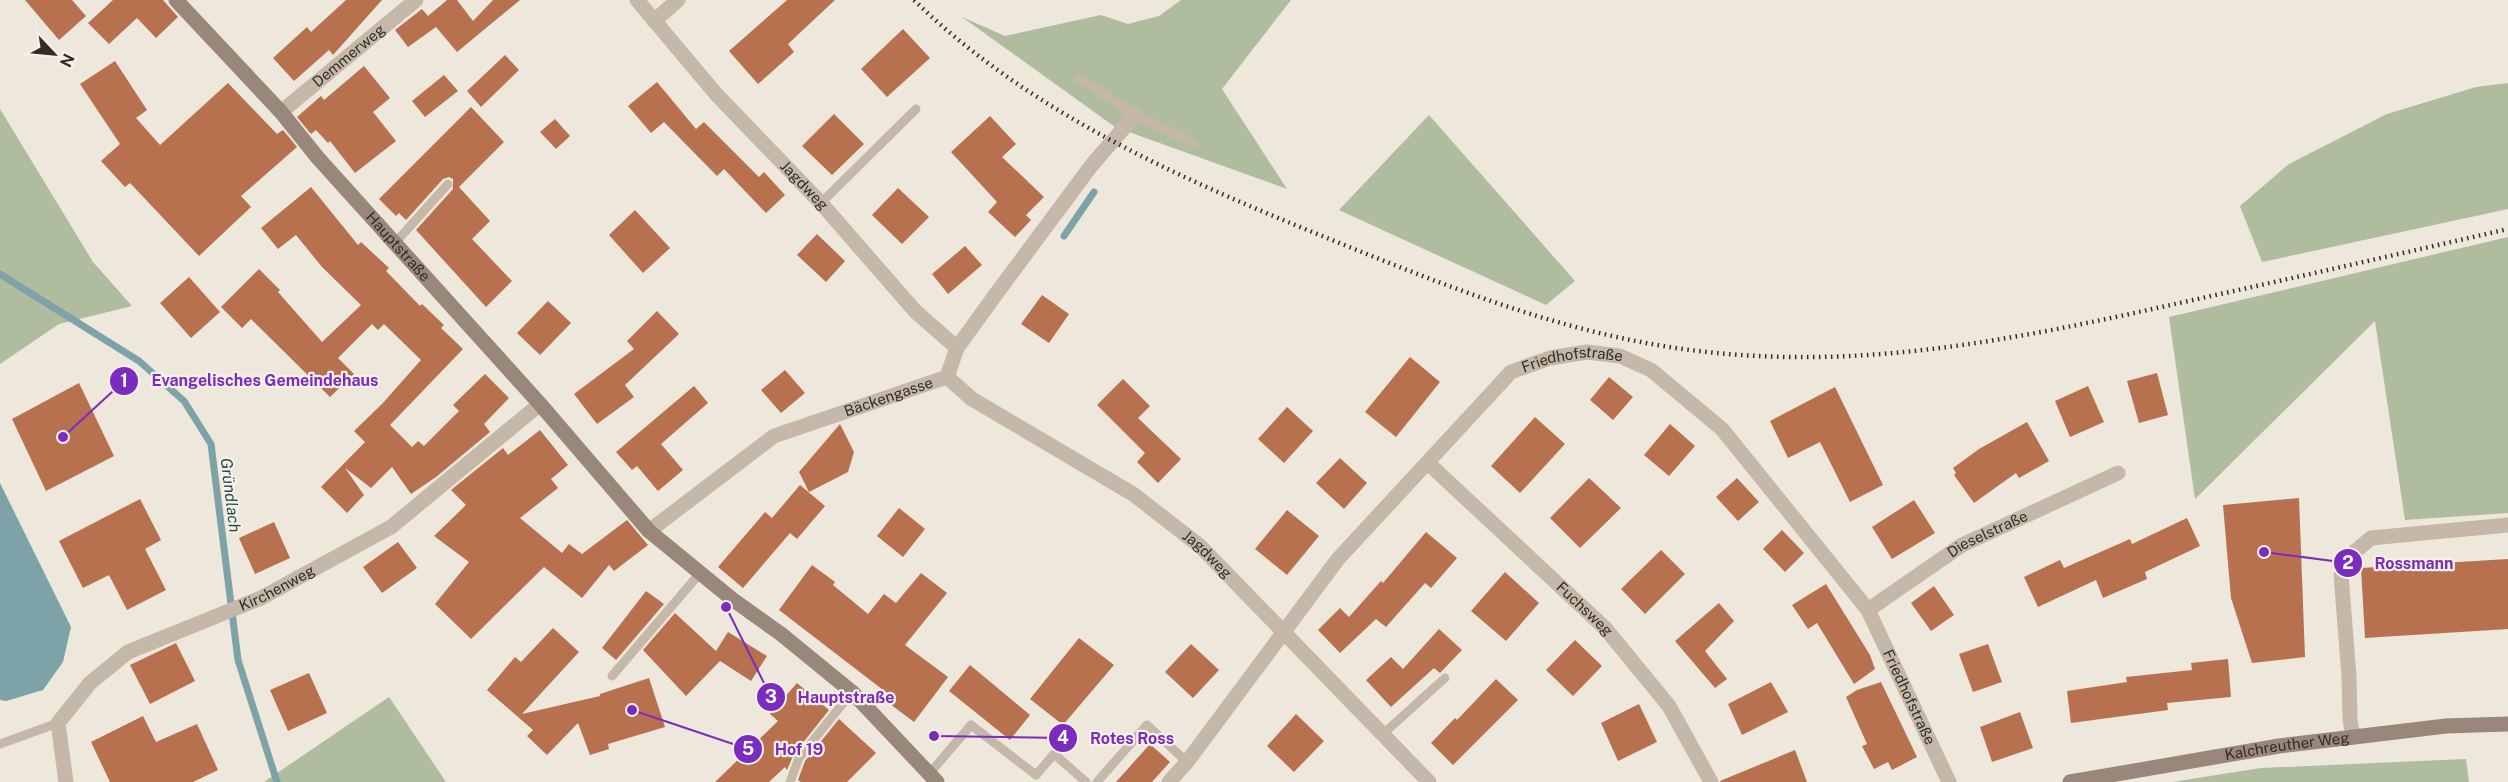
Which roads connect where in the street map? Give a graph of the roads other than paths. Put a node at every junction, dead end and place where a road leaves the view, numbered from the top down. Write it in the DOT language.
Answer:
graph roads {
  1 [pos="176,0"];
  2 [pos="416,0"];
  3 [pos="637,0"];
  4 [pos="678,0"];
  5 [pos="654,21"];
  6 [pos="1079,78"];
  7 [pos="916,108"];
  8 [pos="281,112"];
  9 [pos="1135,115"];
  10 [pos="1194,143"];
  11 [pos="448,184"];
  12 [pos="821,203"];
  13 [pos="395,243"];
  14 [pos="957,348"];
  15 [pos="947,377"];
  16 [pos="540,404"];
  17 [pos="1428,463"];
  18 [pos="2118,473"];
  19 [pos="2508,525"];
  20 [pos="649,531"];
  21 [pos="700,573"];
  22 [pos="1868,610"];
  23 [pos="1285,632"];
  24 [pos="612,676"];
  25 [pos="1445,678"];
  26 [pos="852,692"];
  27 [pos="58,723"];
  28 [pos="2508,724"];
  29 [pos="1383,734"];
  30 [pos="2353,737"];
  31 [pos="0,744"];
  32 [pos="1187,762"];
  33 [pos="933,778"];
  34 [pos="66,782"];
  35 [pos="790,782"];
  36 [pos="1086,782"];
  37 [pos="1097,782"];
  38 [pos="1169,782"];
  39 [pos="1430,782"];
  40 [pos="1711,782"];
  41 [pos="1949,782"];
  42 [pos="2070,782"];
  1 -- 8 [label="street, Hauptstraße"];
  2 -- 8 [label="street, Demmerweg"];
  3 -- 5 [label="street, Jagdweg"];
  4 -- 5 [label="street"];
  5 -- 12 [label="street, Jagdweg"];
  6 -- 9 [label="lane"];
  7 -- 12 [label="lane"];
  8 -- 13 [label="street, Hauptstraße"];
  9 -- 10 [label="lane"];
  9 -- 14 [label="street, Bäckengasse"];
  11 -- 13 [label="lane"];
  12 -- 14 [label="street, Jagdweg"];
  13 -- 16 [label="street, Hauptstraße"];
  14 -- 15 [label="street, Bäckengasse"];
  15 -- 20 [label="street, Bäckengasse"];
  15 -- 23 [label="street, Jagdweg"];
  16 -- 20 [label="street, Hauptstraße"];
  16 -- 27 [label="street, Kirchenweg"];
  17 -- 22 [label="street, Friedhofstraße"];
  17 -- 23 [label="street, Friedhofstraße"];
  17 -- 40 [label="street, Fuchsweg"];
  18 -- 22 [label="street, Dieselstraße"];
  19 -- 30 [label="street"];
  20 -- 21 [label="street, Hauptstraße"];
  21 -- 24 [label="lane"];
  21 -- 26 [label="street, Hauptstraße"];
  22 -- 41 [label="street, Friedhofstraße"];
  23 -- 29 [label="street, Jagdweg"];
  23 -- 32 [label="street, Friedhofstraße"];
  25 -- 29 [label="lane"];
  26 -- 33 [label="street, Hauptstraße"];
  26 -- 35 [label="lane"];
  27 -- 31 [label="lane"];
  27 -- 34 [label="street"];
  28 -- 30 [label="street, Kalchreuther Weg"];
  29 -- 39 [label="street, Jagdweg"];
  30 -- 42 [label="street, Kalchreuther Weg"];
  32 -- 37 [label="lane"];
  32 -- 38 [label="street, Friedhofstraße"];
  33 -- 36 [label="lane"];
}
